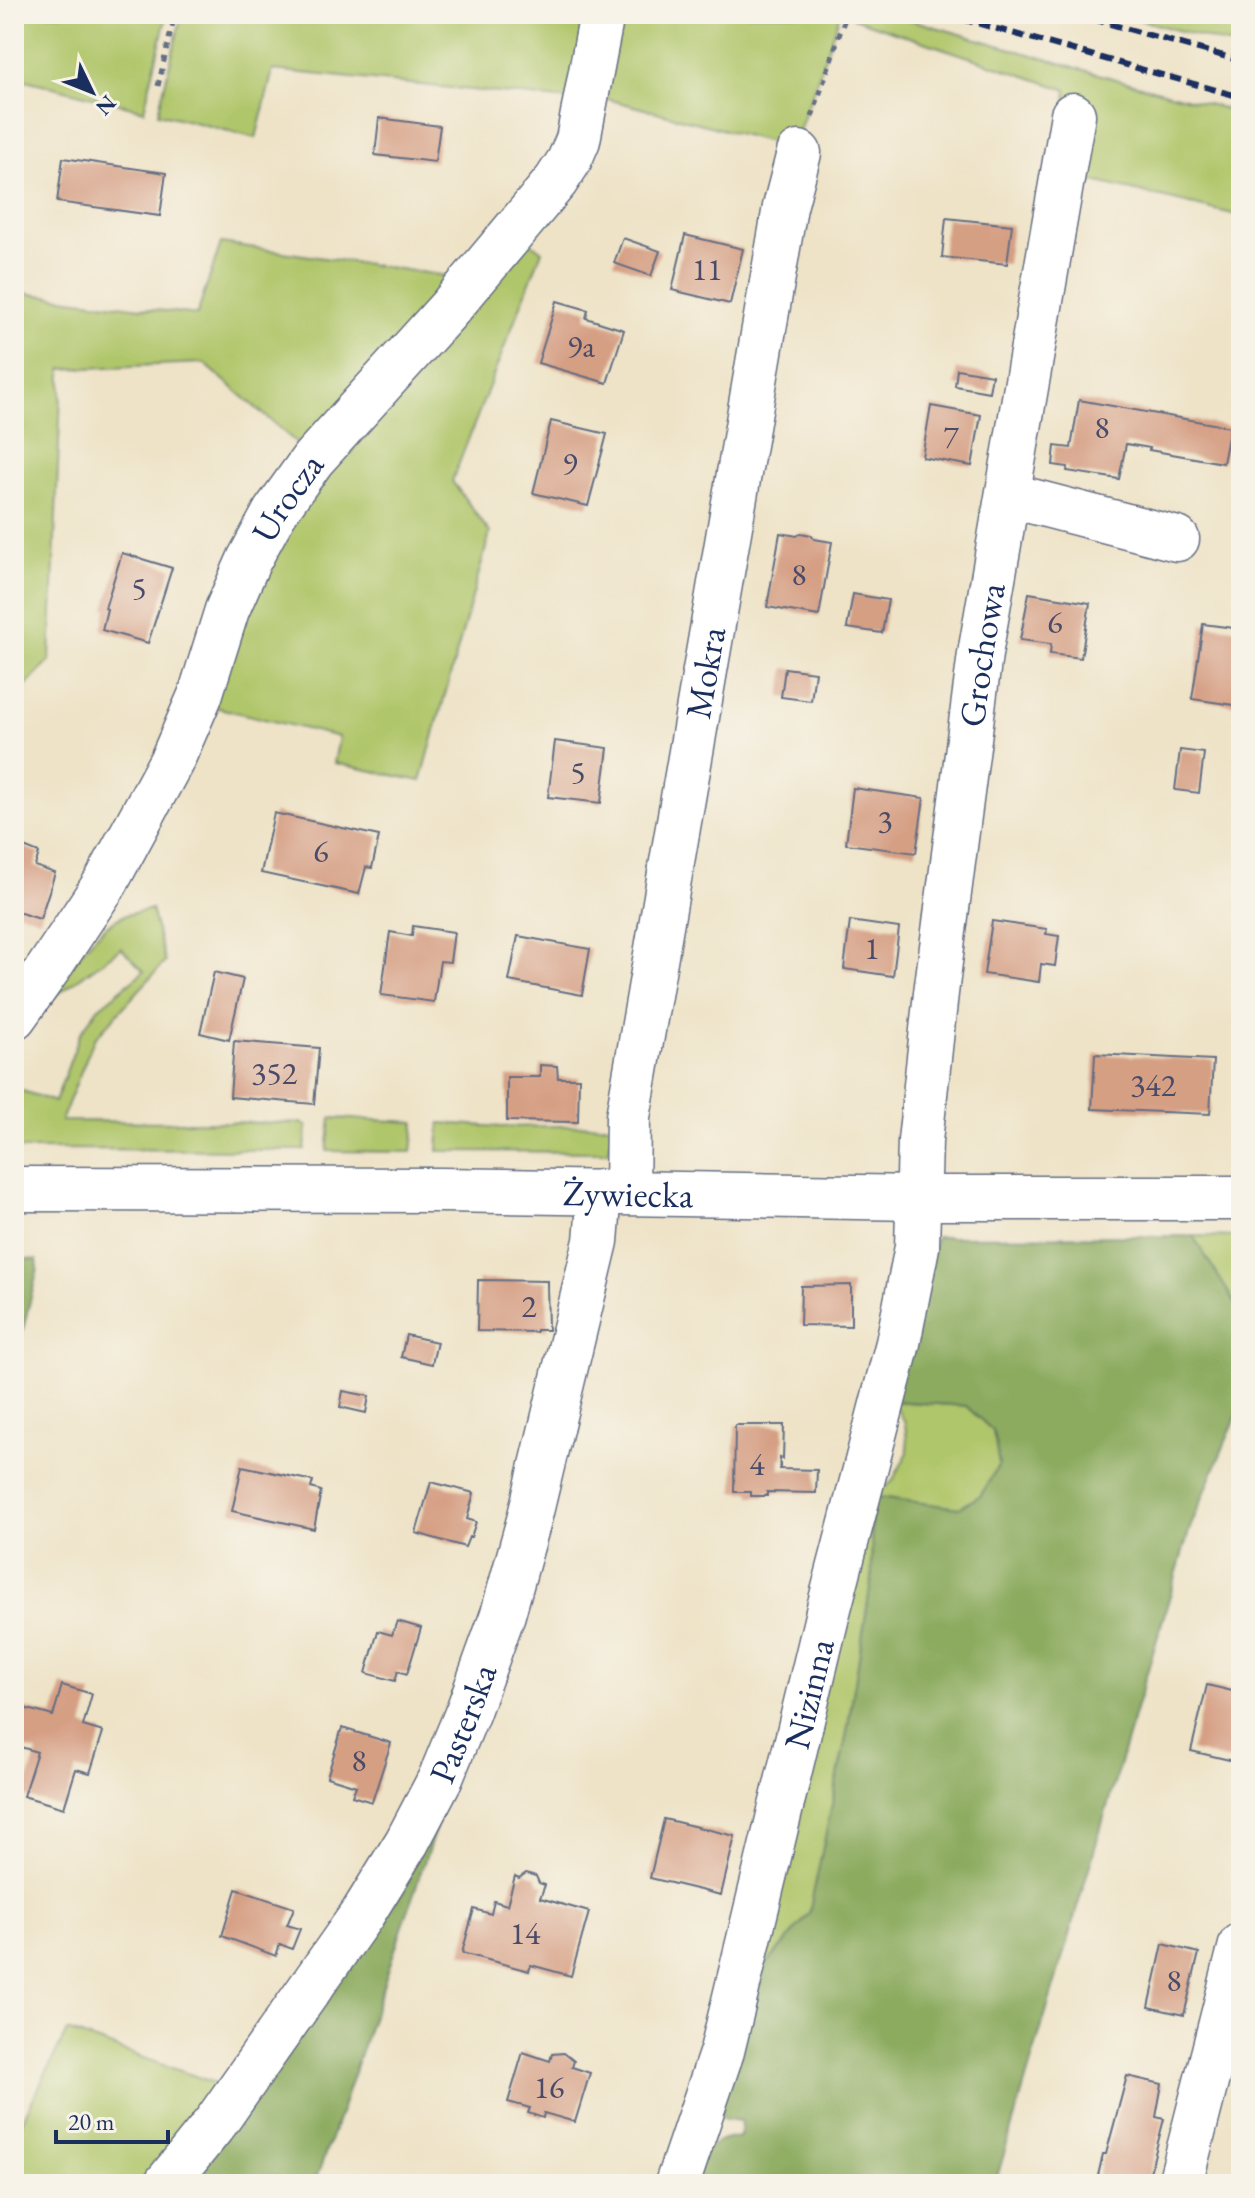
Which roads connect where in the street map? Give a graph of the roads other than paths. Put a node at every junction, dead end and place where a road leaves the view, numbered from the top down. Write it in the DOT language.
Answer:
graph roads {
  1 [pos="602,14"];
  2 [pos="1073,115"];
  3 [pos="799,153"];
  4 [pos="1008,495"];
  5 [pos="1177,539"];
  6 [pos="14,1017"];
  7 [pos="14,1189"];
  8 [pos="614,1192"];
  9 [pos="918,1198"];
  10 [pos="1241,1198"];
  11 [pos="1241,1945"];
  12 [pos="166,2184"];
  13 [pos="677,2184"];
  14 [pos="1180,2184"];
  1 -- 6 [label="street, Urocza"];
  2 -- 4 [label="street, Grochowa"];
  3 -- 8 [label="street, Mokra"];
  4 -- 5 [label="street"];
  4 -- 9 [label="street, Grochowa"];
  7 -- 8 [label="street, Żywiecka"];
  8 -- 9 [label="street, Żywiecka"];
  8 -- 12 [label="street, Pasterska"];
  9 -- 10 [label="street, Żywiecka"];
  9 -- 13 [label="street, Nizinna"];
  11 -- 14 [label="street"];
}
